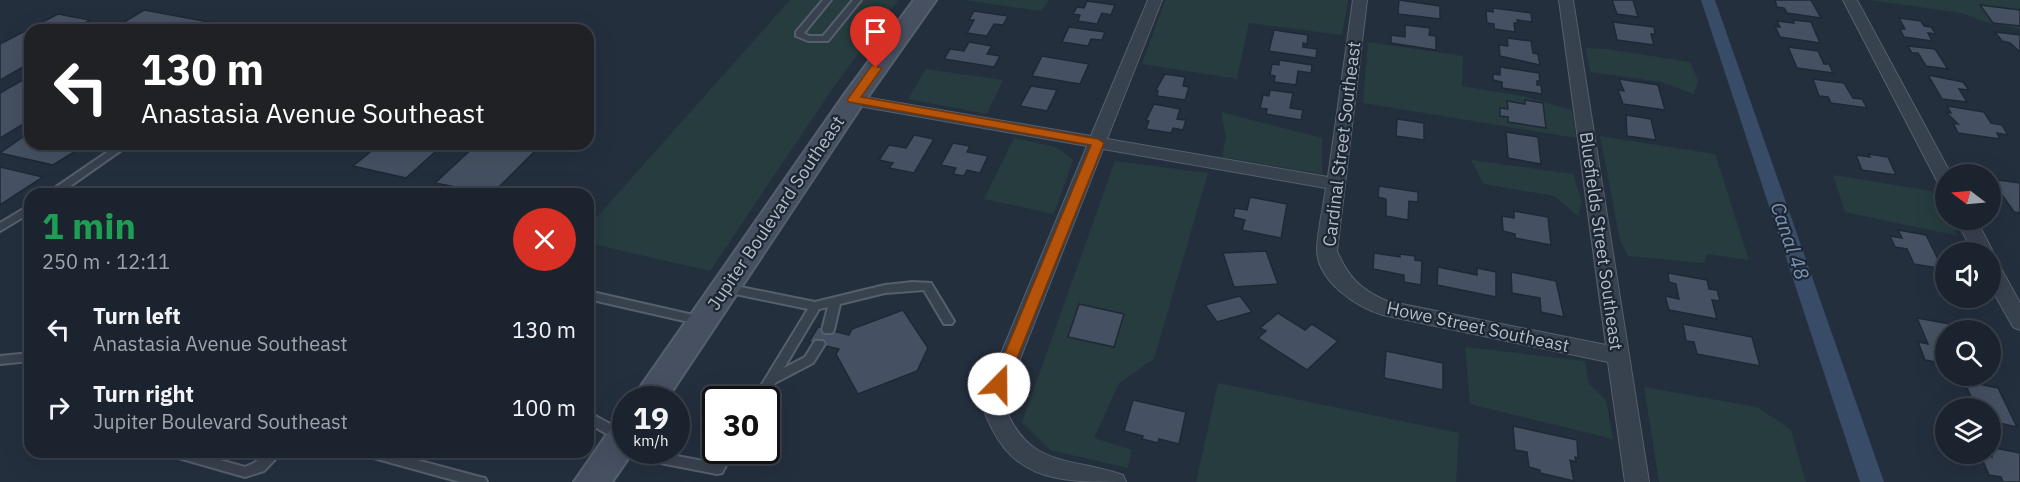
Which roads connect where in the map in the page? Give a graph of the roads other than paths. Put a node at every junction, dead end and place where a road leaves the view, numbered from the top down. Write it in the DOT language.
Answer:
graph roads {
  1 [pos="827,0"];
  2 [pos="856,0"];
  3 [pos="925,0"];
  4 [pos="1155,0"];
  5 [pos="1360,0"];
  6 [pos="1566,0"];
  7 [pos="1850,0"];
  8 [pos="853,100"];
  9 [pos="1098,143"];
  10 [pos="116,150"];
  11 [pos="1937,164"];
  12 [pos="1336,184"];
  13 [pos="60,188"];
  14 [pos="24,212"];
  15 [pos="0,228"];
  16 [pos="1343,286"];
  17 [pos="2001,287"];
  18 [pos="725,288"];
  19 [pos="594,296"];
  20 [pos="835,302"];
  21 [pos="815,306"];
  22 [pos="702,321"];
  23 [pos="948,321"];
  24 [pos="2020,322"];
  25 [pos="828,330"];
  26 [pos="819,344"];
  27 [pos="1618,356"];
  28 [pos="24,358"];
  29 [pos="0,360"];
  30 [pos="771,379"];
  31 [pos="658,386"];
  32 [pos="767,386"];
  33 [pos="594,421"];
  34 [pos="612,434"];
  35 [pos="612,453"];
  36 [pos="196,458"];
  37 [pos="269,458"];
  38 [pos="392,458"];
  39 [pos="690,461"];
  40 [pos="720,464"];
  41 [pos="480,482"];
  42 [pos="592,482"];
  43 [pos="1114,482"];
  44 [pos="1637,482"];
  1 -- 2 [label="lane"];
  3 -- 8 [label="street, Jupiter Boulevard Southeast"];
  4 -- 9 [label="street"];
  5 -- 12 [label="street, Cardinal Street Southeast"];
  6 -- 27 [label="street, Bluefields Street Southeast"];
  7 -- 11 [label="street"];
  8 -- 9 [label="street"];
  8 -- 18 [label="street, Jupiter Boulevard Southeast"];
  9 -- 12 [label="street"];
  9 -- 43 [label="street"];
  10 -- 13 [label="lane"];
  12 -- 16 [label="street, Cardinal Street Southeast"];
  14 -- 15 [label="lane"];
  16 -- 27 [label="street, Howe Street Southeast"];
  17 -- 24 [label="street"];
  18 -- 21 [label="lane"];
  18 -- 22 [label="street, Jupiter Boulevard Southeast"];
  19 -- 22 [label="lane"];
  20 -- 21 [label="lane"];
  20 -- 23 [label="lane"];
  20 -- 25 [label="lane"];
  21 -- 30 [label="lane"];
  22 -- 31 [label="street, Jupiter Boulevard Southeast"];
  26 -- 30 [label="lane"];
  27 -- 44 [label="street, Bluefields Street Southeast"];
  28 -- 29 [label="lane"];
  30 -- 32 [label="lane"];
  33 -- 34 [label="lane"];
  35 -- 42 [label="street"];
  36 -- 37 [label="lane"];
  38 -- 41 [label="lane"];
  39 -- 40 [label="lane"];
}
